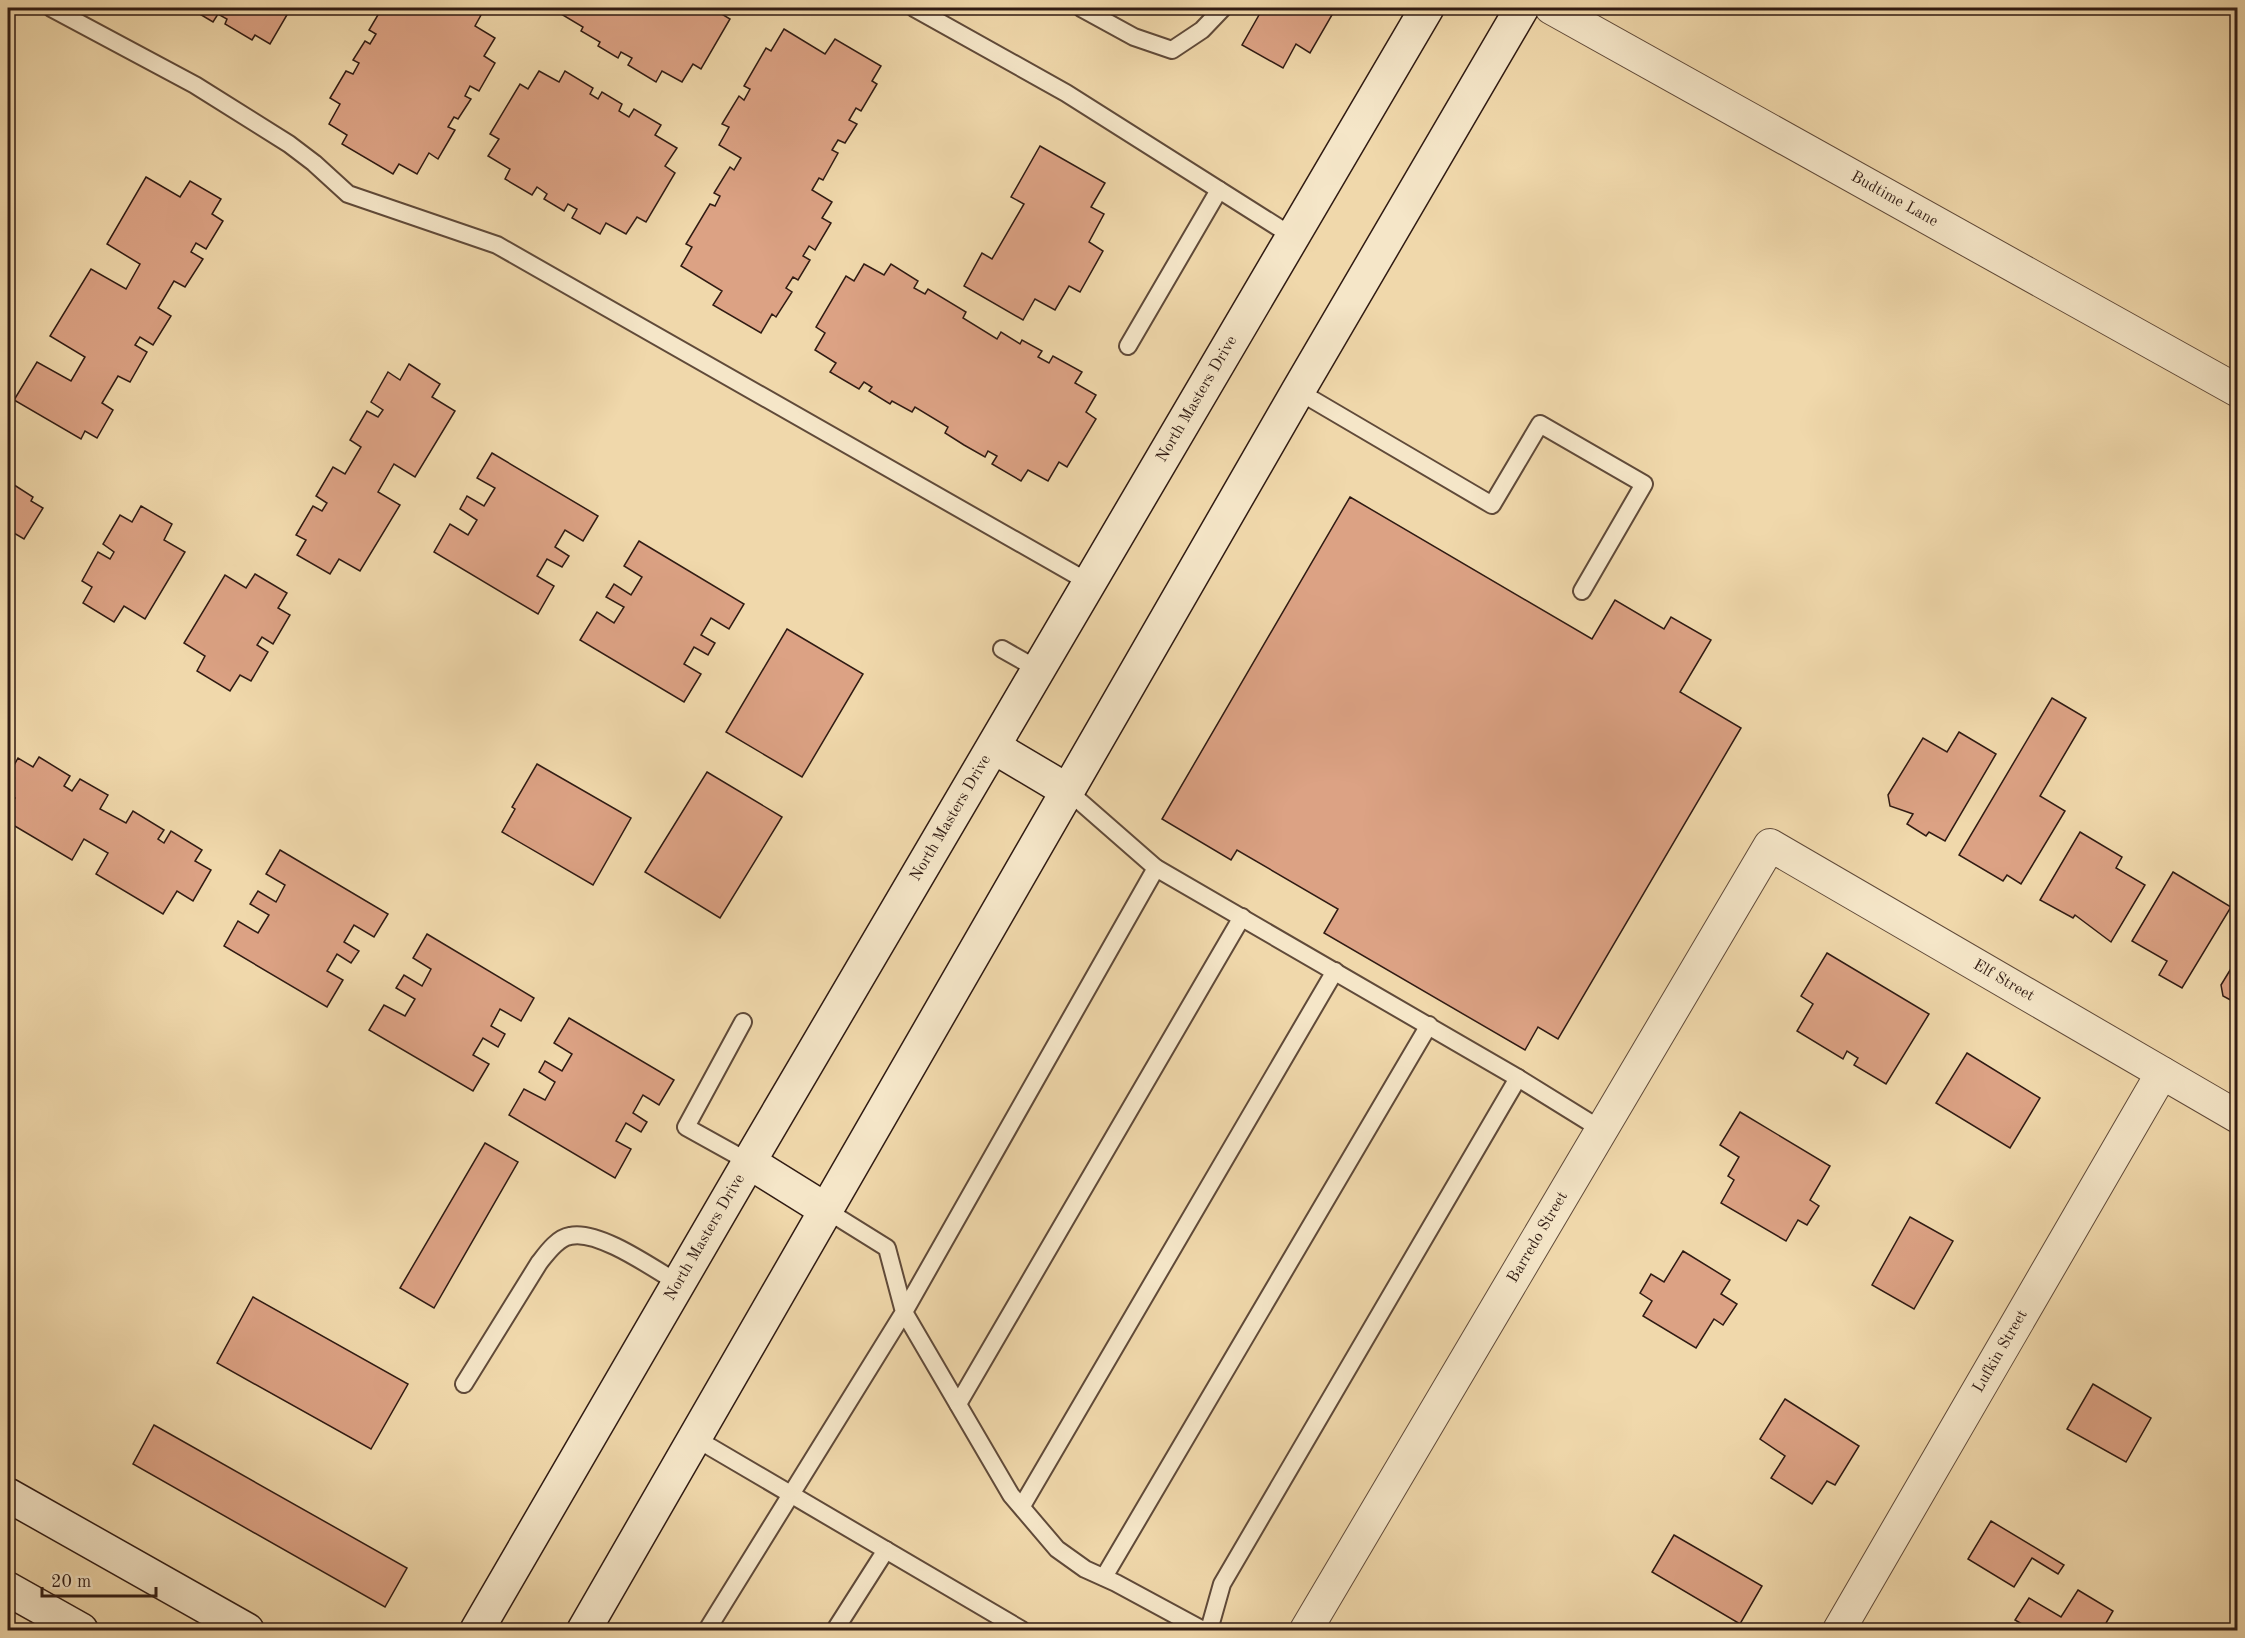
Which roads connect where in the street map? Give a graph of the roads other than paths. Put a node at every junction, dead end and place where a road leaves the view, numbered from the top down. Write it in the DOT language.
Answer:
graph roads {
  1 [pos="51,8"];
  2 [pos="914,8"];
  3 [pos="1082,8"];
  4 [pos="1223,8"];
  5 [pos="1427,8"];
  6 [pos="1522,8"];
  7 [pos="1551,8"];
  8 [pos="1219,190"];
  9 [pos="1292,236"];
  10 [pos="1128,346"];
  11 [pos="1298,391"];
  12 [pos="2238,391"];
  13 [pos="1090,583"];
  14 [pos="1582,591"];
  15 [pos="1002,649"];
  16 [pos="1039,670"];
  17 [pos="994,747"];
  18 [pos="1068,791"];
  19 [pos="1770,845"];
  20 [pos="1156,868"];
  21 [pos="1242,917"];
  22 [pos="1335,971"];
  23 [pos="743,1022"];
  24 [pos="1429,1025"];
  25 [pos="2162,1072"];
  26 [pos="1518,1078"];
  27 [pos="2238,1117"];
  28 [pos="1602,1130"];
  29 [pos="749,1162"];
  30 [pos="826,1210"];
  31 [pos="678,1283"];
  32 [pos="904,1312"];
  33 [pos="464,1384"];
  34 [pos="958,1404"];
  35 [pos="695,1438"];
  36 [pos="790,1493"];
  37 [pos="8,1495"];
  38 [pos="1022,1506"];
  39 [pos="886,1550"];
  40 [pos="1104,1577"];
  41 [pos="8,1589"];
  42 [pos="81,1630"];
  43 [pos="248,1630"];
  44 [pos="477,1630"];
  45 [pos="584,1630"];
  46 [pos="707,1630"];
  47 [pos="835,1630"];
  48 [pos="1022,1630"];
  49 [pos="1203,1630"];
  50 [pos="1209,1630"];
  51 [pos="1306,1630"];
  52 [pos="1839,1630"];
  1 -- 13 [label="lane"];
  2 -- 8 [label="lane"];
  3 -- 4 [label="lane"];
  5 -- 9 [label="main road, North Masters Drive"];
  6 -- 11 [label="main road"];
  7 -- 12 [label="street, Budtime Lane"];
  8 -- 9 [label="lane"];
  8 -- 10 [label="lane"];
  9 -- 13 [label="main road, North Masters Drive"];
  11 -- 14 [label="lane"];
  11 -- 18 [label="main road"];
  13 -- 16 [label="main road, North Masters Drive"];
  15 -- 16 [label="lane"];
  16 -- 17 [label="main road, North Masters Drive"];
  17 -- 18 [label="main road"];
  17 -- 29 [label="main road, North Masters Drive"];
  18 -- 20 [label="lane"];
  18 -- 30 [label="main road"];
  19 -- 25 [label="street, Elf Street"];
  19 -- 28 [label="street, Barredo Street"];
  20 -- 21 [label="lane"];
  20 -- 32 [label="lane"];
  21 -- 22 [label="lane"];
  21 -- 34 [label="lane"];
  22 -- 24 [label="lane"];
  22 -- 38 [label="lane"];
  23 -- 29 [label="lane"];
  24 -- 26 [label="lane"];
  24 -- 40 [label="lane"];
  25 -- 27 [label="street, Elf Street"];
  25 -- 52 [label="street, Lufkin Street"];
  26 -- 28 [label="lane"];
  26 -- 50 [label="lane"];
  28 -- 51 [label="street, Barredo Street"];
  29 -- 30 [label="main road"];
  29 -- 31 [label="main road, North Masters Drive"];
  30 -- 32 [label="lane"];
  30 -- 35 [label="main road"];
  31 -- 33 [label="lane"];
  31 -- 44 [label="main road, North Masters Drive"];
  32 -- 34 [label="lane"];
  32 -- 36 [label="lane"];
  34 -- 38 [label="lane"];
  35 -- 36 [label="lane"];
  35 -- 45 [label="main road"];
  36 -- 39 [label="lane"];
  36 -- 46 [label="lane"];
  37 -- 43 [label="main road"];
  38 -- 40 [label="lane"];
  39 -- 47 [label="lane"];
  39 -- 48 [label="lane"];
  40 -- 49 [label="lane"];
  41 -- 42 [label="main road"];
}
